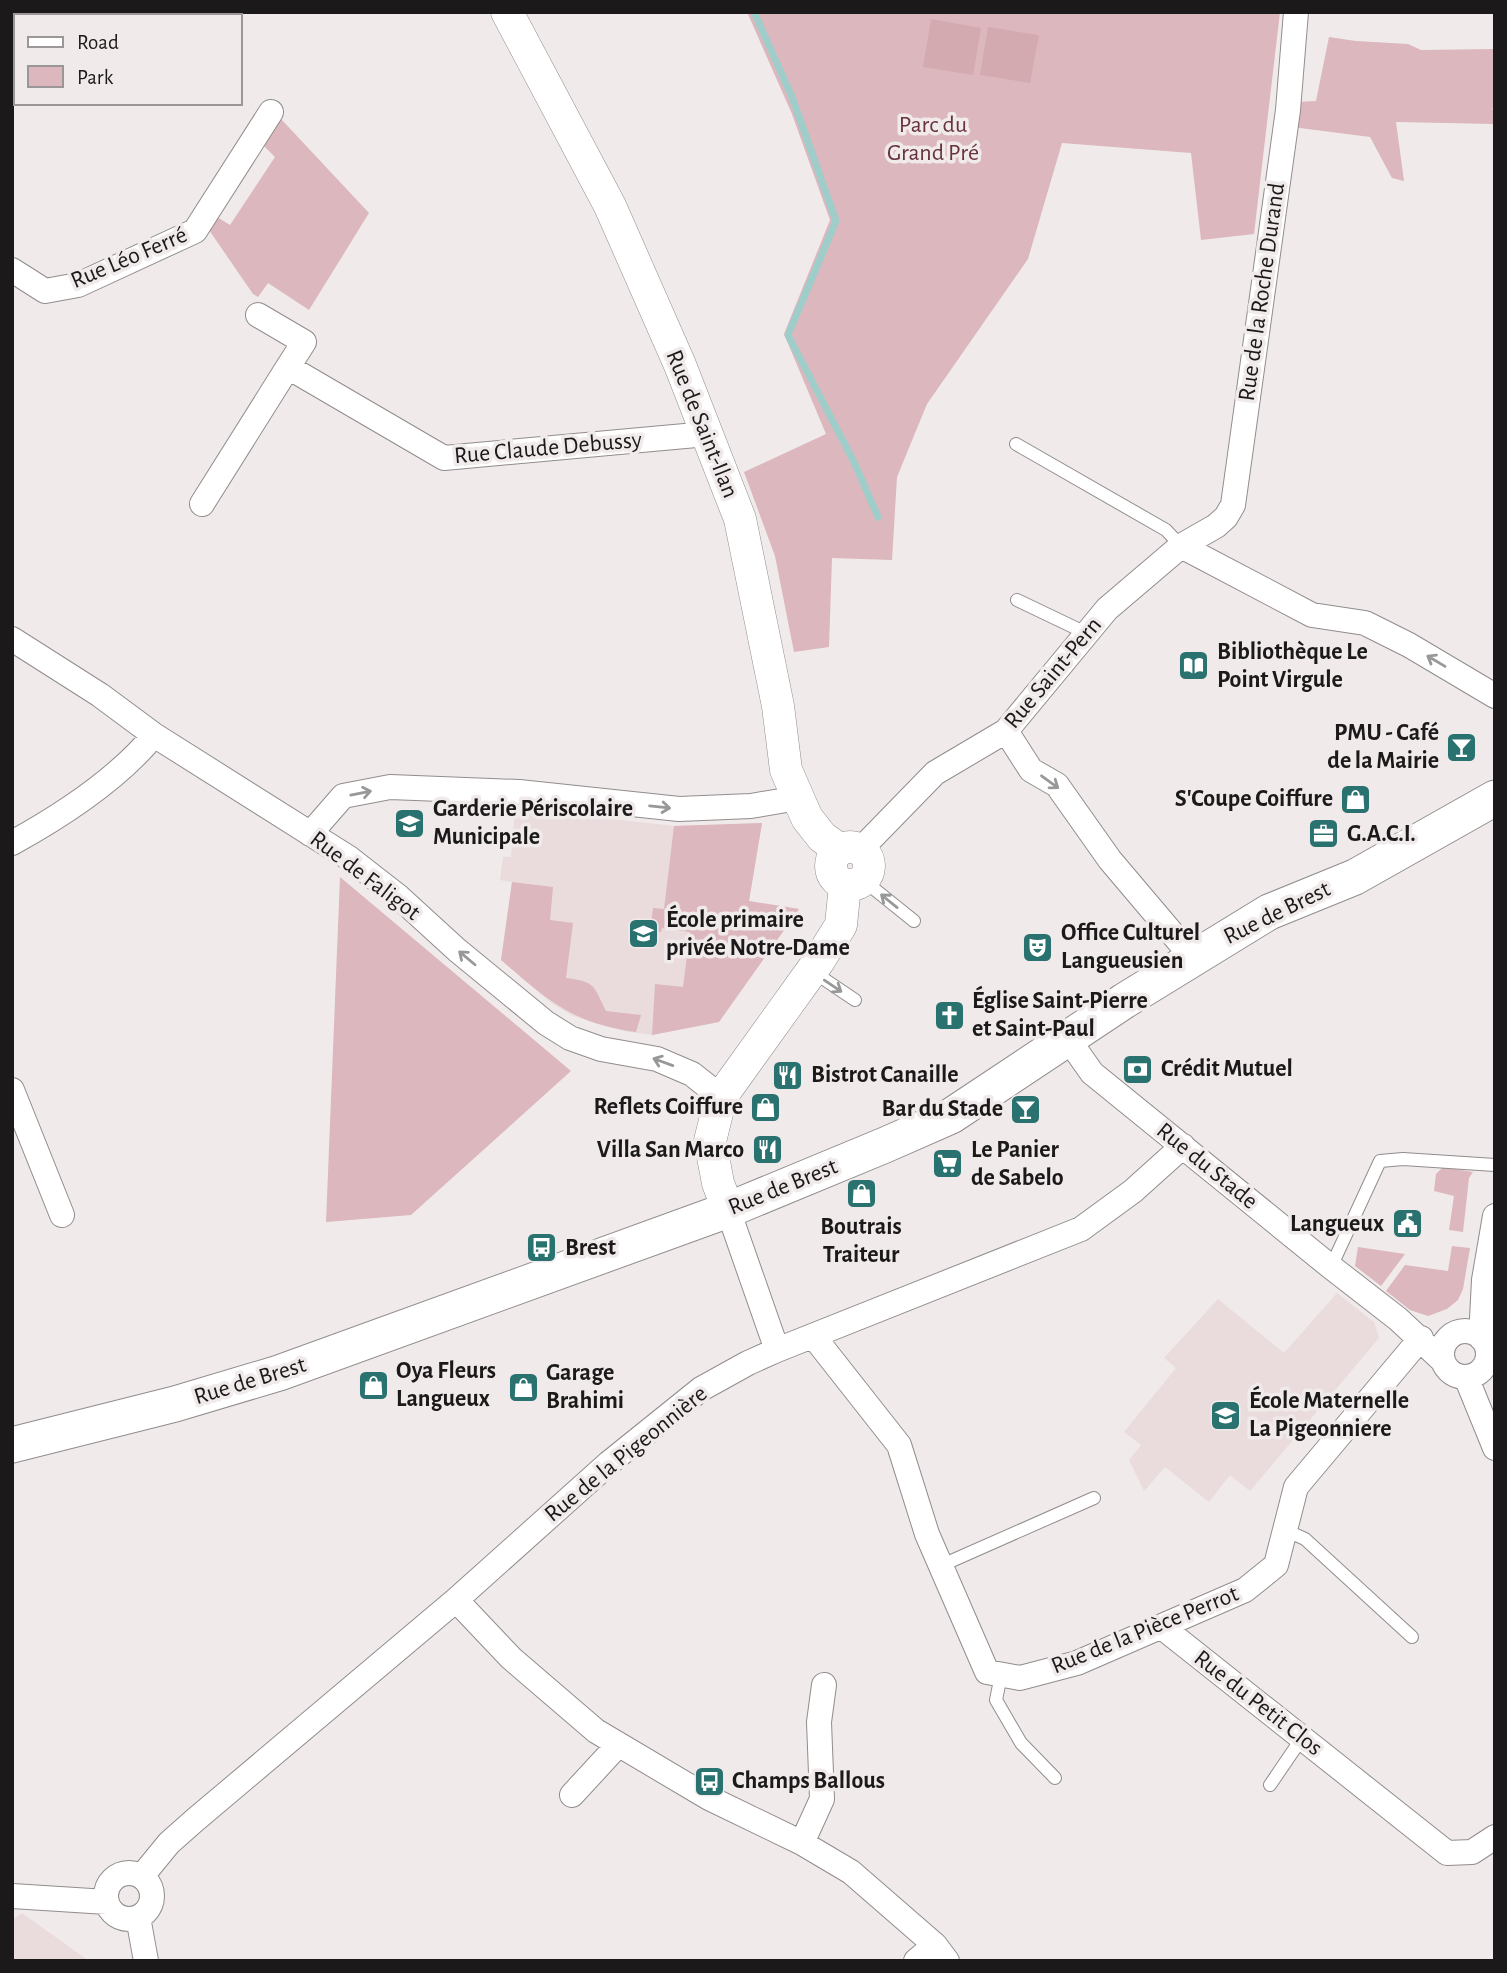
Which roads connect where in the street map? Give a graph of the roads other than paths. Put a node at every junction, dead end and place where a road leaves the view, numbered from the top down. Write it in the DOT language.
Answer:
graph roads {
  1 [pos="507,12"];
  2 [pos="1296,12"];
  3 [pos="271,112"];
  4 [pos="12,270"];
  5 [pos="258,314"];
  6 [pos="288,367"];
  7 [pos="707,434"];
  8 [pos="1016,444"];
  9 [pos="202,504"];
  10 [pos="1181,546"];
  11 [pos="1017,600"];
  12 [pos="1086,633"];
  13 [pos="12,639"];
  14 [pos="1495,696"];
  15 [pos="1006,731"];
  16 [pos="154,735"];
  17 [pos="1495,797"];
  18 [pos="798,798"];
  19 [pos="310,834"];
  20 [pos="12,843"];
  21 [pos="852,866"];
  22 [pos="914,921"];
  23 [pos="1193,958"];
  24 [pos="811,971"];
  25 [pos="855,1000"];
  26 [pos="1068,1039"];
  27 [pos="12,1090"];
  28 [pos="720,1097"];
  29 [pos="1183,1146"];
  30 [pos="1495,1165"];
  31 [pos="728,1210"];
  32 [pos="62,1215"];
  33 [pos="1495,1216"];
  34 [pos="1331,1267"];
  35 [pos="814,1337"];
  36 [pos="1421,1338"];
  37 [pos="1469,1345"];
  38 [pos="777,1350"];
  39 [pos="1480,1375"];
  40 [pos="12,1445"];
  41 [pos="1495,1448"];
  42 [pos="1094,1498"];
  43 [pos="1285,1530"];
  44 [pos="940,1566"];
  45 [pos="456,1600"];
  46 [pos="1162,1627"];
  47 [pos="1412,1637"];
  48 [pos="1001,1675"];
  49 [pos="824,1685"];
  50 [pos="1303,1738"];
  51 [pos="618,1745"];
  52 [pos="1055,1778"];
  53 [pos="1270,1785"];
  54 [pos="572,1795"];
  55 [pos="1495,1837"];
  56 [pos="802,1843"];
  57 [pos="142,1876"];
  58 [pos="12,1896"];
  59 [pos="107,1902"];
  60 [pos="138,1917"];
  61 [pos="933,1956"];
  62 [pos="146,1961"];
  1 -- 7 [label="street, Rue de Saint-Ilan"];
  2 -- 10 [label="street, Rue de la Roche Durand"];
  3 -- 4 [label="street, Rue Léo Ferré"];
  5 -- 6 [label="street"];
  6 -- 7 [label="street, Rue Claude Debussy"];
  6 -- 9 [label="street"];
  7 -- 18 [label="street, Rue de Saint-Ilan"];
  8 -- 10 [label="lane"];
  10 -- 12 [label="street, Rue Saint-Pern"];
  14 -- 10 [label="street, one-way"];
  11 -- 12 [label="lane"];
  12 -- 15 [label="street, Rue Saint-Pern"];
  13 -- 16 [label="street, Rue de Faligot"];
  15 -- 21 [label="street, Rue Saint-Pern"];
  15 -- 23 [label="street, one-way"];
  16 -- 19 [label="street, Rue de Faligot"];
  16 -- 20 [label="street"];
  17 -- 23 [label="main road, Rue de Brest"];
  19 -- 18 [label="street, one-way"];
  18 -- 21 [label="street, Rue de Saint-Ilan"];
  28 -- 19 [label="street, Rue de Faligot, one-way"];
  22 -- 21 [label="lane, one-way"];
  21 -- 24 [label="street"];
  23 -- 26 [label="main road, Rue de Brest"];
  24 -- 25 [label="lane, one-way"];
  24 -- 28 [label="street"];
  26 -- 29 [label="street, Rue du Stade"];
  26 -- 31 [label="main road, Rue de Brest"];
  27 -- 32 [label="street"];
  28 -- 31 [label="street"];
  29 -- 34 [label="street, Rue du Stade"];
  29 -- 35 [label="street, Rue de la Pigeonnière"];
  30 -- 34 [label="lane"];
  31 -- 38 [label="street"];
  31 -- 40 [label="main road, Rue de Brest"];
  33 -- 37 [label="street"];
  34 -- 36 [label="street, Rue du Stade"];
  35 -- 38 [label="street, Rue de la Pigeonnière"];
  35 -- 44 [label="street"];
  36 -- 37 [label="street, Rue du Stade"];
  36 -- 43 [label="street, Rue de la Pièce Perrot"];
  37 -- 39 [label="street"];
  37 -- 39 [label="street, Rue du Stade"];
  38 -- 45 [label="street, Rue de la Pigeonnière"];
  39 -- 41 [label="street"];
  42 -- 44 [label="lane"];
  43 -- 46 [label="street, Rue de la Pièce Perrot"];
  43 -- 47 [label="lane"];
  44 -- 48 [label="street"];
  45 -- 51 [label="street"];
  45 -- 57 [label="street, Rue de la Pigeonnière"];
  46 -- 48 [label="street, Rue de la Pièce Perrot"];
  46 -- 50 [label="street, Rue du Petit Clos"];
  48 -- 52 [label="lane"];
  49 -- 56 [label="street"];
  50 -- 53 [label="lane"];
  50 -- 55 [label="street, Rue du Petit Clos"];
  51 -- 54 [label="street"];
  51 -- 56 [label="street"];
  56 -- 61 [label="street"];
  57 -- 59 [label="street"];
  57 -- 60 [label="street"];
  58 -- 59 [label="street"];
  59 -- 60 [label="street"];
  60 -- 62 [label="street"];
}
